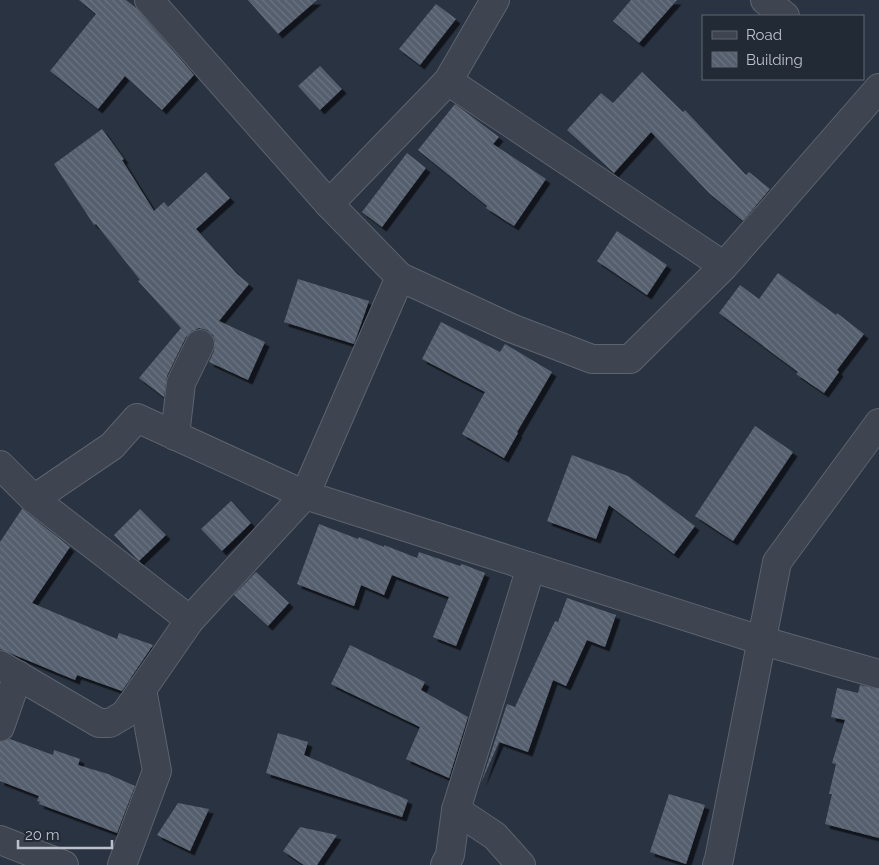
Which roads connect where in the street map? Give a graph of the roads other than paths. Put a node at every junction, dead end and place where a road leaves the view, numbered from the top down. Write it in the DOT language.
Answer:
graph roads {
  1 [pos="149,0"];
  2 [pos="495,0"];
  3 [pos="765,0"];
  4 [pos="785,15"];
  5 [pos="448,81"];
  6 [pos="873,95"];
  7 [pos="329,204"];
  8 [pos="724,266"];
  9 [pos="400,278"];
  10 [pos="200,344"];
  11 [pos="876,432"];
  12 [pos="175,436"];
  13 [pos="0,465"];
  14 [pos="305,495"];
  15 [pos="34,499"];
  16 [pos="531,567"];
  17 [pos="190,620"];
  18 [pos="763,641"];
  19 [pos="9,670"];
  20 [pos="879,674"];
  21 [pos="142,689"];
  22 [pos="0,727"];
  23 [pos="456,810"];
  24 [pos="0,840"];
  25 [pos="64,865"];
  26 [pos="122,865"];
  27 [pos="445,865"];
  28 [pos="521,865"];
  29 [pos="716,865"];
  1 -- 7 [label="street"];
  2 -- 5 [label="street"];
  3 -- 4 [label="street"];
  5 -- 7 [label="street"];
  5 -- 8 [label="street"];
  6 -- 8 [label="street"];
  7 -- 9 [label="street"];
  8 -- 9 [label="street"];
  9 -- 14 [label="street"];
  10 -- 12 [label="street"];
  11 -- 18 [label="street"];
  12 -- 14 [label="street"];
  12 -- 15 [label="street"];
  13 -- 15 [label="street"];
  14 -- 16 [label="street"];
  14 -- 17 [label="street"];
  15 -- 17 [label="street"];
  16 -- 18 [label="street"];
  16 -- 23 [label="street"];
  17 -- 21 [label="street"];
  18 -- 20 [label="street"];
  18 -- 29 [label="street"];
  19 -- 21 [label="street"];
  19 -- 22 [label="street"];
  21 -- 26 [label="street"];
  23 -- 27 [label="street"];
  23 -- 28 [label="street"];
  24 -- 25 [label="street"];
}
